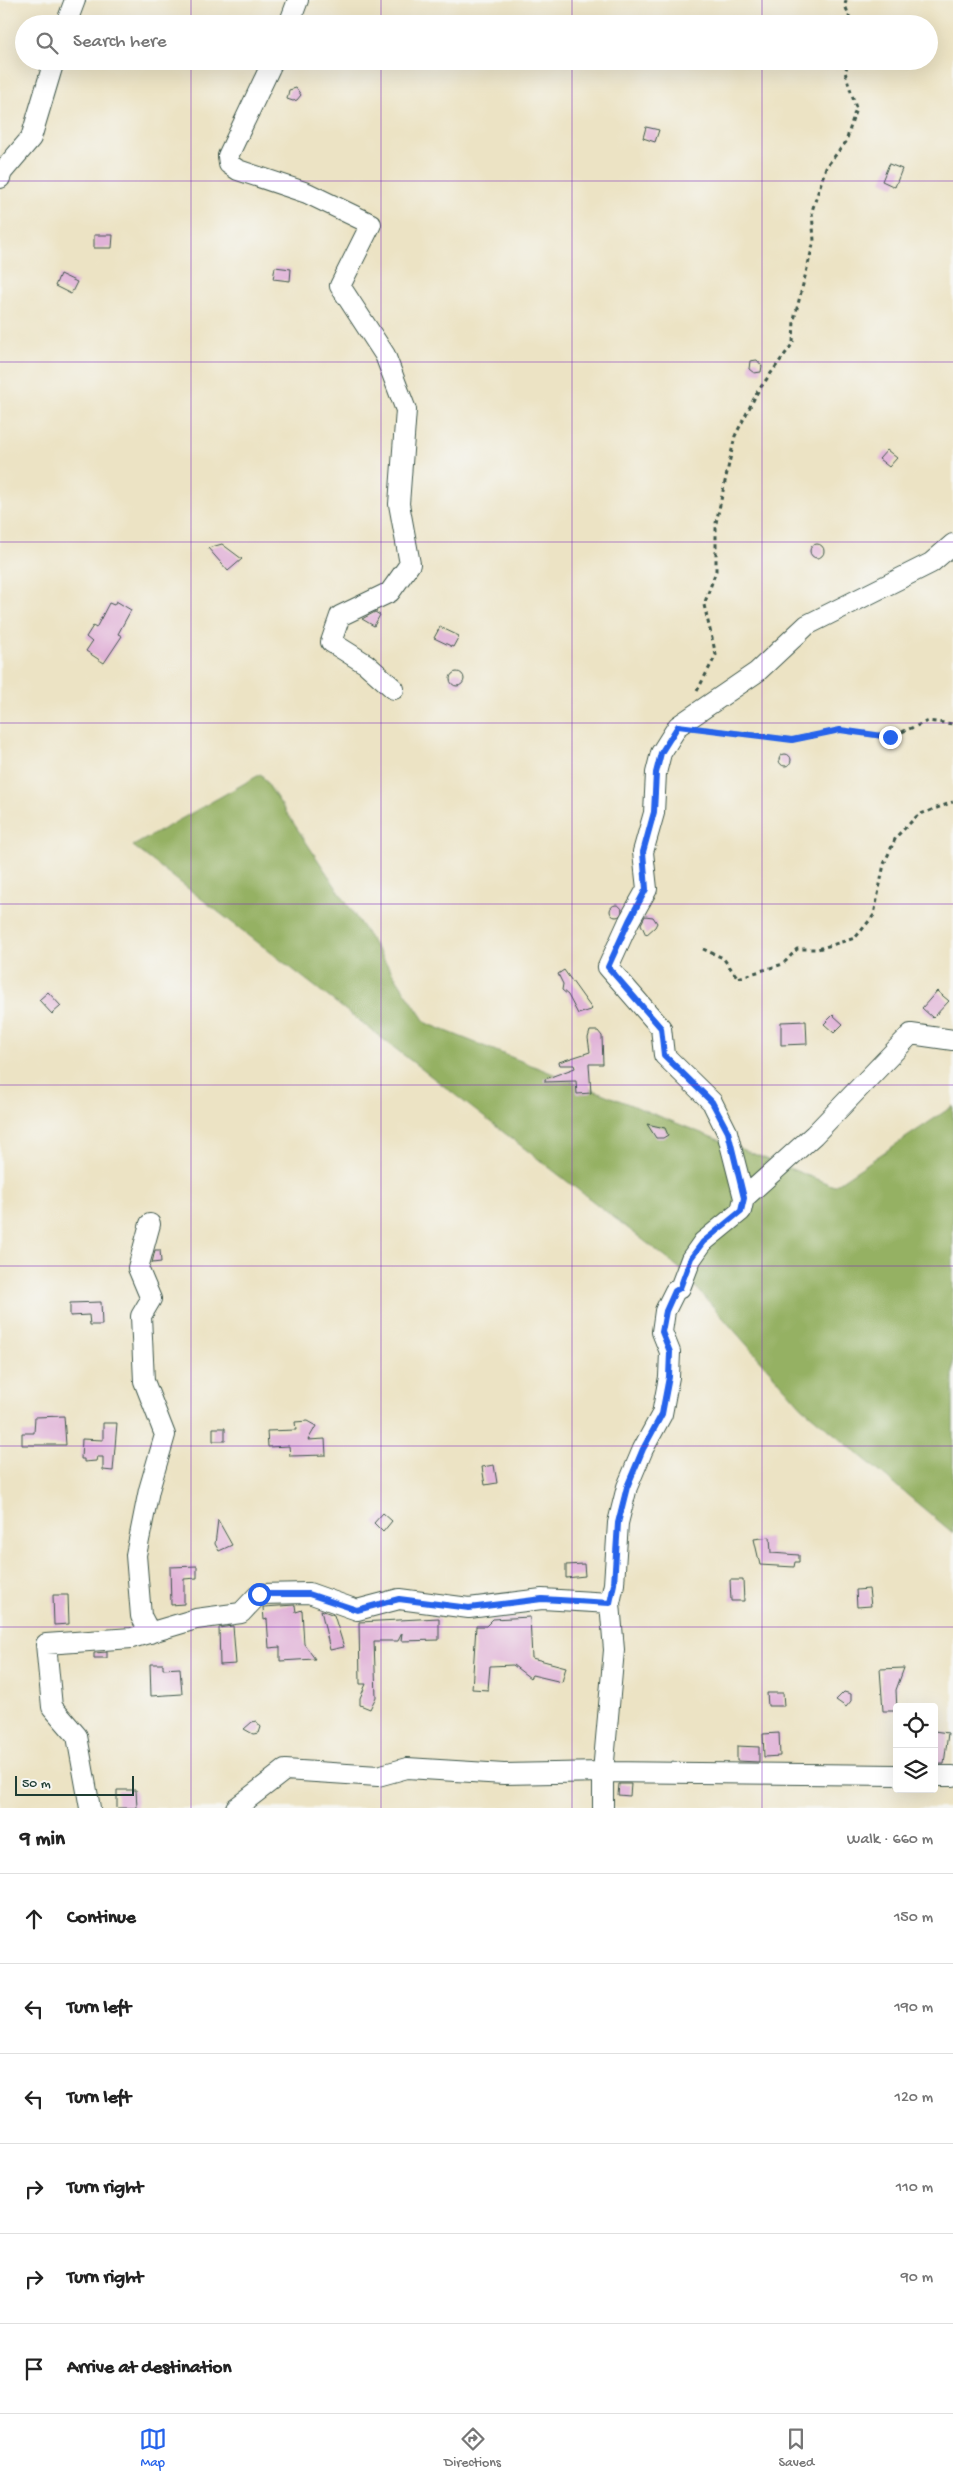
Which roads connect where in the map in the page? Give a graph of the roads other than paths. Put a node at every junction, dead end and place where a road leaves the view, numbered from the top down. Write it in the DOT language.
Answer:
graph roads {
  1 [pos="75,0"];
  2 [pos="298,0"];
  3 [pos="69,15"];
  4 [pos="292,15"];
  5 [pos="51,70"];
  6 [pos="269,70"];
  7 [pos="0,178"];
  8 [pos="953,544"];
  9 [pos="394,689"];
  10 [pos="953,1040"];
  11 [pos="744,1198"];
  12 [pos="150,1224"];
  13 [pos="610,1603"];
  14 [pos="150,1633"];
  15 [pos="603,1772"];
  16 [pos="893,1775"];
  17 [pos="938,1776"];
  18 [pos="953,1776"];
  19 [pos="90,1808"];
  20 [pos="236,1808"];
  21 [pos="603,1808"];
  1 -- 3 [label="street"];
  2 -- 4 [label="street"];
  5 -- 7 [label="street"];
  6 -- 9 [label="street"];
  8 -- 11 [label="street"];
  10 -- 11 [label="street"];
  11 -- 13 [label="street"];
  12 -- 14 [label="street"];
  13 -- 14 [label="street"];
  13 -- 15 [label="street"];
  14 -- 19 [label="street"];
  15 -- 16 [label="street"];
  15 -- 20 [label="street"];
  15 -- 21 [label="street"];
  17 -- 18 [label="street"];
}
